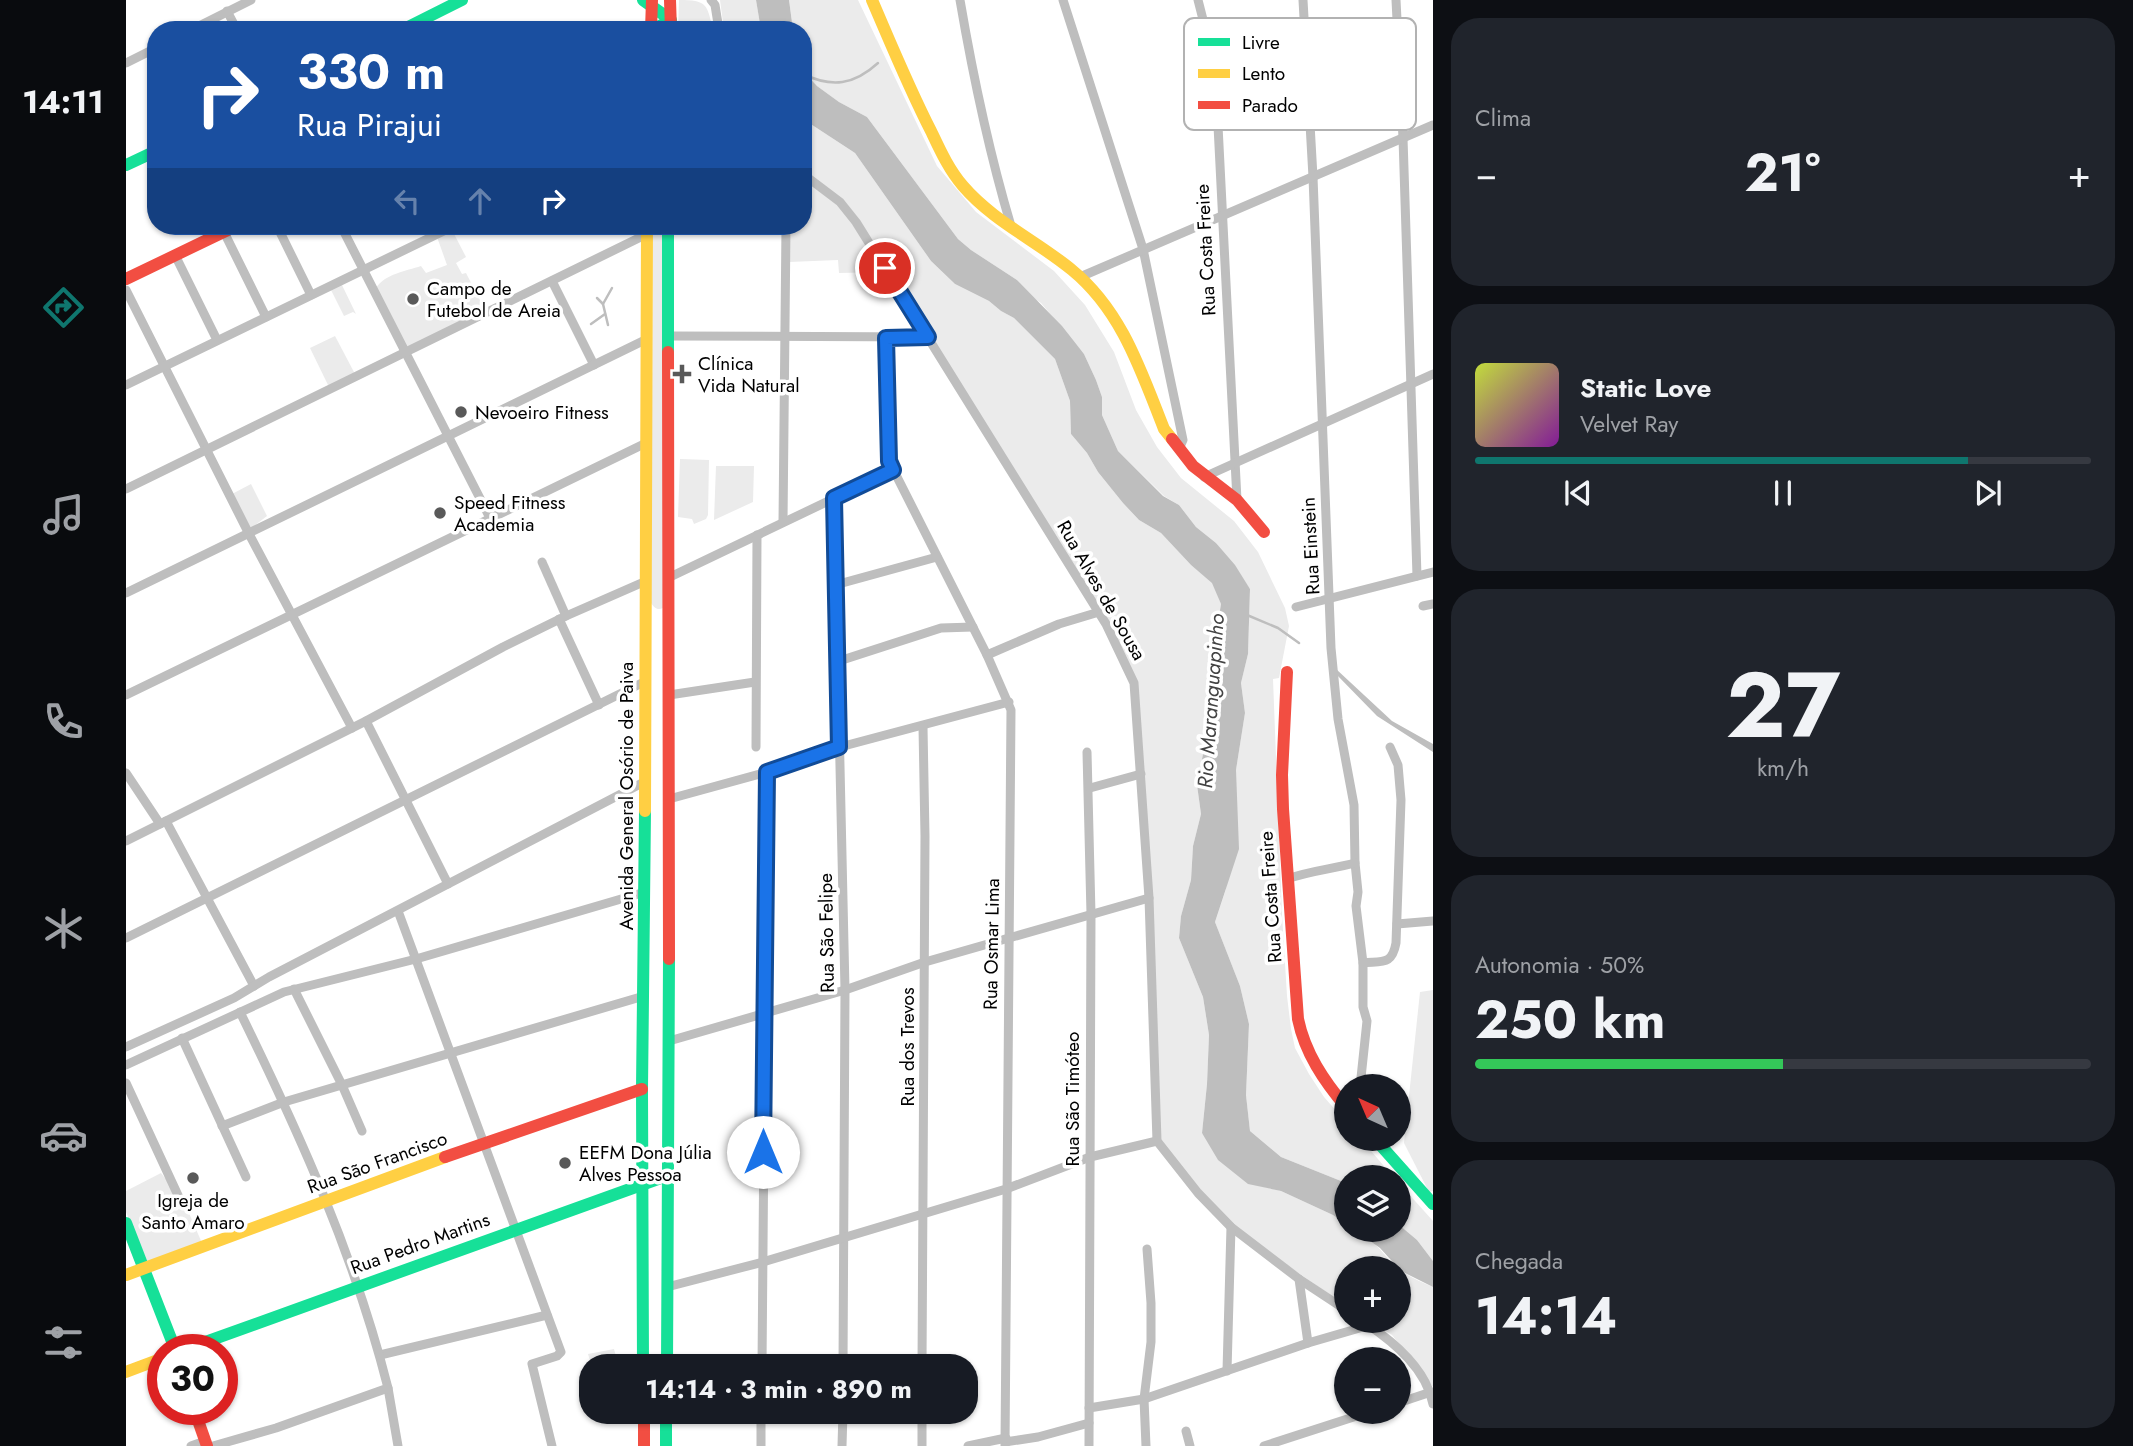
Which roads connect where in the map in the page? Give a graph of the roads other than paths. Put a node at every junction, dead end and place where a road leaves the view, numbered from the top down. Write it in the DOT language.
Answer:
graph roads {
  1 [pos="251,0"];
  2 [pos="462,0"];
  3 [pos="670,0"];
  4 [pos="711,0"];
  5 [pos="872,0"];
  6 [pos="960,0"];
  7 [pos="1063,0"];
  8 [pos="1198,0"];
  9 [pos="1303,0"];
  10 [pos="1396,0"];
  11 [pos="649,2"];
  12 [pos="230,7"];
  13 [pos="1203,18"];
  14 [pos="1304,18"];
  15 [pos="1397,18"];
  16 [pos="206,21"];
  17 [pos="420,21"];
  18 [pos="651,21"];
  19 [pos="667,21"];
  20 [pos="671,21"];
  21 [pos="718,21"];
  22 [pos="147,52"];
  23 [pos="126,63"];
  24 [pos="1433,125"];
  25 [pos="1217,130"];
  26 [pos="1310,130"];
  27 [pos="1403,130"];
  28 [pos="1403,138"];
  29 [pos="147,154"];
  30 [pos="126,165"];
  31 [pos="1313,177"];
  32 [pos="812,181"];
  33 [pos="1223,216"];
  34 [pos="1011,226"];
  35 [pos="217,235"];
  36 [pos="232,235"];
  37 [pos="281,235"];
  38 [pos="346,235"];
  39 [pos="435,235"];
  40 [pos="638,235"];
  41 [pos="647,235"];
  42 [pos="668,235"];
  43 [pos="786,235"];
  44 [pos="1143,249"];
  45 [pos="175,255"];
  46 [pos="363,270"];
  47 [pos="1080,277"];
  48 [pos="126,279"];
  49 [pos="552,281"];
  50 [pos="126,290"];
  51 [pos="311,295"];
  52 [pos="266,317"];
  53 [pos="669,336"];
  54 [pos="786,337"];
  55 [pos="928,337"];
  56 [pos="886,338"];
  57 [pos="217,340"];
  58 [pos="647,340"];
  59 [pos="406,353"];
  60 [pos="594,365"];
  61 [pos="164,366"];
  62 [pos="1433,374"];
  63 [pos="126,385"];
  64 [pos="1411,385"];
  65 [pos="1322,425"];
  66 [pos="448,436"];
  67 [pos="646,443"];
  68 [pos="1179,449"];
  69 [pos="206,450"];
  70 [pos="1235,462"];
  71 [pos="893,470"];
  72 [pos="1204,477"];
  73 [pos="126,489"];
  74 [pos="834,498"];
  75 [pos="1237,500"];
  76 [pos="490,518"];
  77 [pos="783,522"];
  78 [pos="1264,532"];
  79 [pos="249,534"];
  80 [pos="757,535"];
  81 [pos="937,557"];
  82 [pos="542,562"];
  83 [pos="1433,572"];
  84 [pos="1417,576"];
  85 [pos="670,577"];
  86 [pos="646,581"];
  87 [pos="835,585"];
  88 [pos="126,593"];
  89 [pos="1331,599"];
  90 [pos="646,602"];
  91 [pos="669,603"];
  92 [pos="1296,607"];
  93 [pos="1099,612"];
  94 [pos="291,615"];
  95 [pos="562,618"];
  96 [pos="972,627"];
  97 [pos="987,655"];
  98 [pos="669,656"];
  99 [pos="646,661"];
  100 [pos="836,662"];
  101 [pos="1287,672"];
  102 [pos="646,681"];
  103 [pos="755,682"];
  104 [pos="126,695"];
  105 [pos="669,695"];
  106 [pos="1009,702"];
  107 [pos="599,705"];
  108 [pos="366,721"];
  109 [pos="923,727"];
  110 [pos="352,728"];
  111 [pos="756,747"];
  112 [pos="839,747"];
  113 [pos="1390,747"];
  114 [pos="1087,752"];
  115 [pos="767,772"];
  116 [pos="126,773"];
  117 [pos="1141,774"];
  118 [pos="646,781"];
  119 [pos="1090,788"];
  120 [pos="669,799"];
  121 [pos="406,800"];
  122 [pos="163,823"];
  123 [pos="126,841"];
  124 [pos="1354,863"];
  125 [pos="1287,879"];
  126 [pos="448,884"];
  127 [pos="645,892"];
  128 [pos="207,898"];
  129 [pos="1149,898"];
  130 [pos="398,911"];
  131 [pos="1091,914"];
  132 [pos="1433,921"];
  133 [pos="1397,924"];
  134 [pos="1009,937"];
  135 [pos="126,938"];
  136 [pos="416,959"];
  137 [pos="925,962"];
  138 [pos="1363,963"];
  139 [pos="249,988"];
  140 [pos="294,989"];
  141 [pos="845,990"];
  142 [pos="645,996"];
  143 [pos="252,1007"];
  144 [pos="240,1012"];
  145 [pos="763,1015"];
  146 [pos="182,1038"];
  147 [pos="669,1041"];
  148 [pos="126,1047"];
  149 [pos="450,1052"];
  150 [pos="126,1065"];
  151 [pos="1361,1074"];
  152 [pos="126,1083"];
  153 [pos="342,1085"];
  154 [pos="642,1089"];
  155 [pos="1334,1091"];
  156 [pos="284,1102"];
  157 [pos="222,1126"];
  158 [pos="362,1131"];
  159 [pos="1157,1141"];
  160 [pos="484,1144"];
  161 [pos="1387,1152"];
  162 [pos="1090,1157"];
  163 [pos="668,1175"];
  164 [pos="246,1177"];
  165 [pos="643,1185"];
  166 [pos="1006,1189"];
  167 [pos="327,1200"];
  168 [pos="182,1204"];
  169 [pos="1433,1204"];
  170 [pos="923,1212"];
  171 [pos="126,1223"];
  172 [pos="1231,1227"];
  173 [pos="516,1229"];
  174 [pos="845,1237"];
  175 [pos="1147,1249"];
  176 [pos="763,1262"];
  177 [pos="144,1268"];
  178 [pos="126,1275"];
  179 [pos="1299,1279"];
  180 [pos="359,1286"];
  181 [pos="667,1287"];
  182 [pos="1334,1302"];
  183 [pos="547,1315"];
  184 [pos="1337,1333"];
  185 [pos="1378,1333"];
  186 [pos="169,1334"];
  187 [pos="227,1334"];
  188 [pos="1308,1343"];
  189 [pos="643,1354"];
  190 [pos="667,1354"];
  191 [pos="762,1354"];
  192 [pos="843,1354"];
  193 [pos="922,1354"];
  194 [pos="380,1355"];
  195 [pos="147,1364"];
  196 [pos="1227,1371"];
  197 [pos="126,1372"];
  198 [pos="388,1388"];
  199 [pos="1431,1392"];
  200 [pos="1144,1399"];
  201 [pos="1411,1399"];
  202 [pos="1433,1404"];
  203 [pos="1089,1408"];
  204 [pos="1089,1423"];
  205 [pos="1334,1423"];
  206 [pos="643,1424"];
  207 [pos="666,1424"];
  208 [pos="761,1424"];
  209 [pos="843,1424"];
  210 [pos="922,1424"];
  211 [pos="200,1425"];
  212 [pos="1186,1431"];
  213 [pos="1005,1442"];
  214 [pos="208,1444"];
  215 [pos="191,1446"];
  216 [pos="398,1446"];
  217 [pos="552,1446"];
  218 [pos="644,1446"];
  219 [pos="666,1446"];
  220 [pos="761,1446"];
  221 [pos="842,1446"];
  222 [pos="922,1446"];
  223 [pos="968,1446"];
  224 [pos="1089,1446"];
  225 [pos="1146,1446"];
  226 [pos="1190,1446"];
  227 [pos="1264,1446"];
  1 -- 12 [label="street"];
  2 -- 17 [label="main road"];
  3 -- 20 [label="main road"];
  4 -- 21 [label="street"];
  5 -- 34 [label="main road"];
  6 -- 34 [label="street"];
  7 -- 44 [label="street"];
  8 -- 13 [label="street, Rua Costa Freire"];
  9 -- 14 [label="street, Rua Einstein"];
  10 -- 15 [label="street"];
  11 -- 18 [label="main road"];
  11 -- 19 [label="main road"];
  12 -- 16 [label="street"];
  22 -- 23 [label="street"];
  24 -- 28 [label="street"];
  25 -- 33 [label="street, Rua Costa Freire"];
  26 -- 31 [label="street, Rua Einstein"];
  27 -- 28 [label="street"];
  28 -- 31 [label="street"];
  28 -- 64 [label="street"];
  29 -- 30 [label="main road"];
  31 -- 33 [label="street"];
  31 -- 65 [label="street, Rua Einstein"];
  32 -- 55 [label="street, Rua Alves de Sousa"];
  33 -- 44 [label="street"];
  33 -- 70 [label="street, Rua Costa Freire"];
  34 -- 47 [label="main road"];
  35 -- 45 [label="main road"];
  36 -- 52 [label="street"];
  37 -- 51 [label="street"];
  38 -- 46 [label="street"];
  39 -- 46 [label="street"];
  40 -- 49 [label="street"];
  41 -- 58 [label="main road, Avenida General Osório de Paiva"];
  42 -- 53 [label="main road"];
  43 -- 54 [label="street"];
  44 -- 47 [label="street"];
  44 -- 68 [label="street"];
  45 -- 48 [label="main road"];
  45 -- 57 [label="street"];
  46 -- 51 [label="street"];
  46 -- 59 [label="street"];
  47 -- 68 [label="main road"];
  49 -- 59 [label="street"];
  49 -- 60 [label="street"];
  50 -- 61 [label="street"];
  51 -- 52 [label="street"];
  52 -- 57 [label="street"];
  53 -- 54 [label="street"];
  53 -- 85 [label="main road"];
  54 -- 56 [label="street"];
  54 -- 77 [label="street"];
  55 -- 56 [label="street"];
  55 -- 93 [label="street, Rua Alves de Sousa"];
  56 -- 71 [label="street, Rua Osmar Lima"];
  57 -- 61 [label="street"];
  58 -- 60 [label="street"];
  58 -- 67 [label="main road, Avenida General Osório de Paiva"];
  59 -- 66 [label="street"];
  59 -- 69 [label="street"];
  60 -- 66 [label="street"];
  61 -- 63 [label="street"];
  61 -- 69 [label="street"];
  62 -- 64 [label="street"];
  64 -- 65 [label="street"];
  64 -- 84 [label="street"];
  65 -- 70 [label="street"];
  65 -- 89 [label="street, Rua Einstein"];
  66 -- 76 [label="street"];
  66 -- 79 [label="street"];
  67 -- 76 [label="street"];
  67 -- 86 [label="main road, Avenida General Osório de Paiva"];
  68 -- 72 [label="main road"];
  69 -- 73 [label="street"];
  69 -- 79 [label="street"];
  70 -- 72 [label="street"];
  70 -- 75 [label="street, Rua Costa Freire"];
  71 -- 74 [label="street"];
  71 -- 81 [label="street, Rua Osmar Lima"];
  72 -- 75 [label="main road"];
  74 -- 77 [label="street"];
  74 -- 87 [label="street, Rua São Felipe"];
  75 -- 78 [label="main road"];
  76 -- 94 [label="street"];
  77 -- 80 [label="street"];
  79 -- 88 [label="street"];
  79 -- 94 [label="street"];
  80 -- 85 [label="street"];
  80 -- 103 [label="street"];
  81 -- 87 [label="street"];
  81 -- 96 [label="street, Rua Osmar Lima"];
  82 -- 95 [label="street"];
  83 -- 84 [label="street"];
  84 -- 89 [label="street"];
  85 -- 91 [label="main road"];
  86 -- 90 [label="main road, Avenida General Osório de Paiva"];
  86 -- 95 [label="street"];
  87 -- 100 [label="street, Rua São Felipe"];
  89 -- 92 [label="street"];
  89 -- 124 [label="street, Rua Einstein"];
  90 -- 91 [label="main road"];
  90 -- 99 [label="main road, Avenida General Osório de Paiva"];
  91 -- 98 [label="main road"];
  93 -- 97 [label="street"];
  93 -- 117 [label="street, Rua Alves de Sousa"];
  94 -- 104 [label="street"];
  94 -- 110 [label="street"];
  95 -- 107 [label="street"];
  95 -- 108 [label="street"];
  96 -- 97 [label="street, Rua Osmar Lima"];
  96 -- 100 [label="street"];
  97 -- 106 [label="street, Rua Osmar Lima"];
  98 -- 99 [label="main road"];
  98 -- 105 [label="main road"];
  99 -- 102 [label="main road, Avenida General Osório de Paiva"];
  100 -- 112 [label="street, Rua São Felipe"];
  101 -- 125 [label="main road, Rua Costa Freire"];
  102 -- 107 [label="street"];
  102 -- 118 [label="main road, Avenida General Osório de Paiva"];
  103 -- 105 [label="street"];
  103 -- 111 [label="street"];
  105 -- 120 [label="main road"];
  106 -- 109 [label="street"];
  106 -- 134 [label="street, Rua Osmar Lima"];
  107 -- 121 [label="street"];
  108 -- 110 [label="street"];
  108 -- 121 [label="street"];
  109 -- 112 [label="street"];
  109 -- 137 [label="street, Rua dos Trevos"];
  110 -- 122 [label="street"];
  112 -- 115 [label="street"];
  112 -- 141 [label="street, Rua São Felipe"];
  113 -- 133 [label="street"];
  114 -- 119 [label="street, Rua São Timóteo"];
  115 -- 120 [label="street"];
  115 -- 145 [label="street"];
  116 -- 122 [label="street"];
  117 -- 119 [label="street"];
  117 -- 129 [label="street, Rua Alves de Sousa"];
  118 -- 126 [label="street"];
  118 -- 127 [label="main road, Avenida General Osório de Paiva"];
  119 -- 131 [label="street, Rua São Timóteo"];
  120 -- 147 [label="main road"];
  121 -- 126 [label="street"];
  121 -- 128 [label="street"];
  122 -- 123 [label="street"];
  122 -- 128 [label="street"];
  124 -- 125 [label="street"];
  124 -- 138 [label="street, Rua Einstein"];
  125 -- 155 [label="main road, Rua Costa Freire"];
  126 -- 130 [label="street"];
  127 -- 136 [label="street"];
  127 -- 142 [label="main road, Avenida General Osório de Paiva"];
  128 -- 135 [label="street"];
  128 -- 139 [label="street"];
  129 -- 131 [label="street"];
  129 -- 159 [label="street, Rua Alves de Sousa"];
  130 -- 136 [label="street"];
  130 -- 139 [label="street"];
  131 -- 134 [label="street"];
  131 -- 162 [label="street, Rua São Timóteo"];
  132 -- 133 [label="street"];
  133 -- 138 [label="street"];
  134 -- 137 [label="street"];
  134 -- 166 [label="street, Rua Osmar Lima"];
  136 -- 140 [label="street"];
  136 -- 149 [label="street"];
  137 -- 141 [label="street"];
  137 -- 170 [label="street, Rua dos Trevos"];
  138 -- 151 [label="street, Rua Einstein"];
  139 -- 143 [label="street"];
  139 -- 148 [label="street"];
  140 -- 143 [label="street"];
  140 -- 153 [label="street"];
  141 -- 145 [label="street"];
  141 -- 174 [label="street, Rua São Felipe"];
  142 -- 149 [label="street"];
  142 -- 154 [label="main road, Avenida General Osório de Paiva"];
  143 -- 144 [label="street"];
  144 -- 146 [label="street"];
  144 -- 156 [label="street"];
  145 -- 147 [label="street"];
  145 -- 176 [label="street"];
  146 -- 150 [label="street"];
  146 -- 157 [label="street"];
  147 -- 163 [label="main road"];
  149 -- 153 [label="street"];
  149 -- 160 [label="street"];
  152 -- 168 [label="street"];
  153 -- 156 [label="street"];
  153 -- 158 [label="street"];
  154 -- 160 [label="main road, Rua São Francisco"];
  154 -- 165 [label="main road, Avenida General Osório de Paiva"];
  156 -- 157 [label="street"];
  156 -- 167 [label="street"];
  157 -- 164 [label="street"];
  159 -- 162 [label="street"];
  159 -- 172 [label="street"];
  160 -- 167 [label="main road, Rua São Francisco"];
  160 -- 173 [label="street"];
  161 -- 169 [label="main road"];
  162 -- 166 [label="street"];
  162 -- 203 [label="street, Rua São Timóteo"];
  163 -- 165 [label="main road, Rua Pedro Martins"];
  163 -- 181 [label="main road"];
  165 -- 173 [label="main road, Rua Pedro Martins"];
  165 -- 189 [label="main road, Avenida General Osório de Paiva"];
  166 -- 170 [label="street"];
  166 -- 213 [label="street, Rua Osmar Lima"];
  167 -- 177 [label="main road, Rua São Francisco"];
  167 -- 180 [label="street"];
  170 -- 174 [label="street"];
  170 -- 193 [label="street, Rua dos Trevos"];
  171 -- 177 [label="main road"];
  172 -- 179 [label="street"];
  172 -- 196 [label="street"];
  173 -- 180 [label="main road, Rua Pedro Martins"];
  173 -- 183 [label="street"];
  174 -- 176 [label="street"];
  174 -- 192 [label="street, Rua São Felipe"];
  175 -- 200 [label="street"];
  176 -- 181 [label="street"];
  176 -- 191 [label="street"];
  177 -- 178 [label="main road, Rua São Francisco"];
  177 -- 186 [label="main road"];
  179 -- 182 [label="street"];
  179 -- 188 [label="street"];
  180 -- 187 [label="main road, Rua Pedro Martins"];
  180 -- 194 [label="street"];
  181 -- 190 [label="main road"];
  183 -- 194 [label="street"];
  183 -- 217 [label="street"];
  184 -- 188 [label="street"];
  185 -- 199 [label="street"];
  188 -- 196 [label="street"];
  194 -- 198 [label="street"];
  195 -- 197 [label="main road"];
  196 -- 200 [label="street"];
  198 -- 214 [label="street"];
  198 -- 216 [label="street"];
  199 -- 201 [label="street"];
  199 -- 202 [label="street"];
  200 -- 203 [label="street"];
  200 -- 225 [label="street"];
  203 -- 204 [label="street, Rua São Timóteo"];
  204 -- 213 [label="street"];
  204 -- 224 [label="street, Rua São Timóteo"];
  205 -- 227 [label="street"];
  206 -- 218 [label="main road"];
  207 -- 219 [label="main road"];
  208 -- 220 [label="street"];
  209 -- 221 [label="street"];
  210 -- 222 [label="street"];
  211 -- 214 [label="main road"];
  212 -- 226 [label="street"];
  213 -- 223 [label="street"];
  214 -- 215 [label="street"];
}
